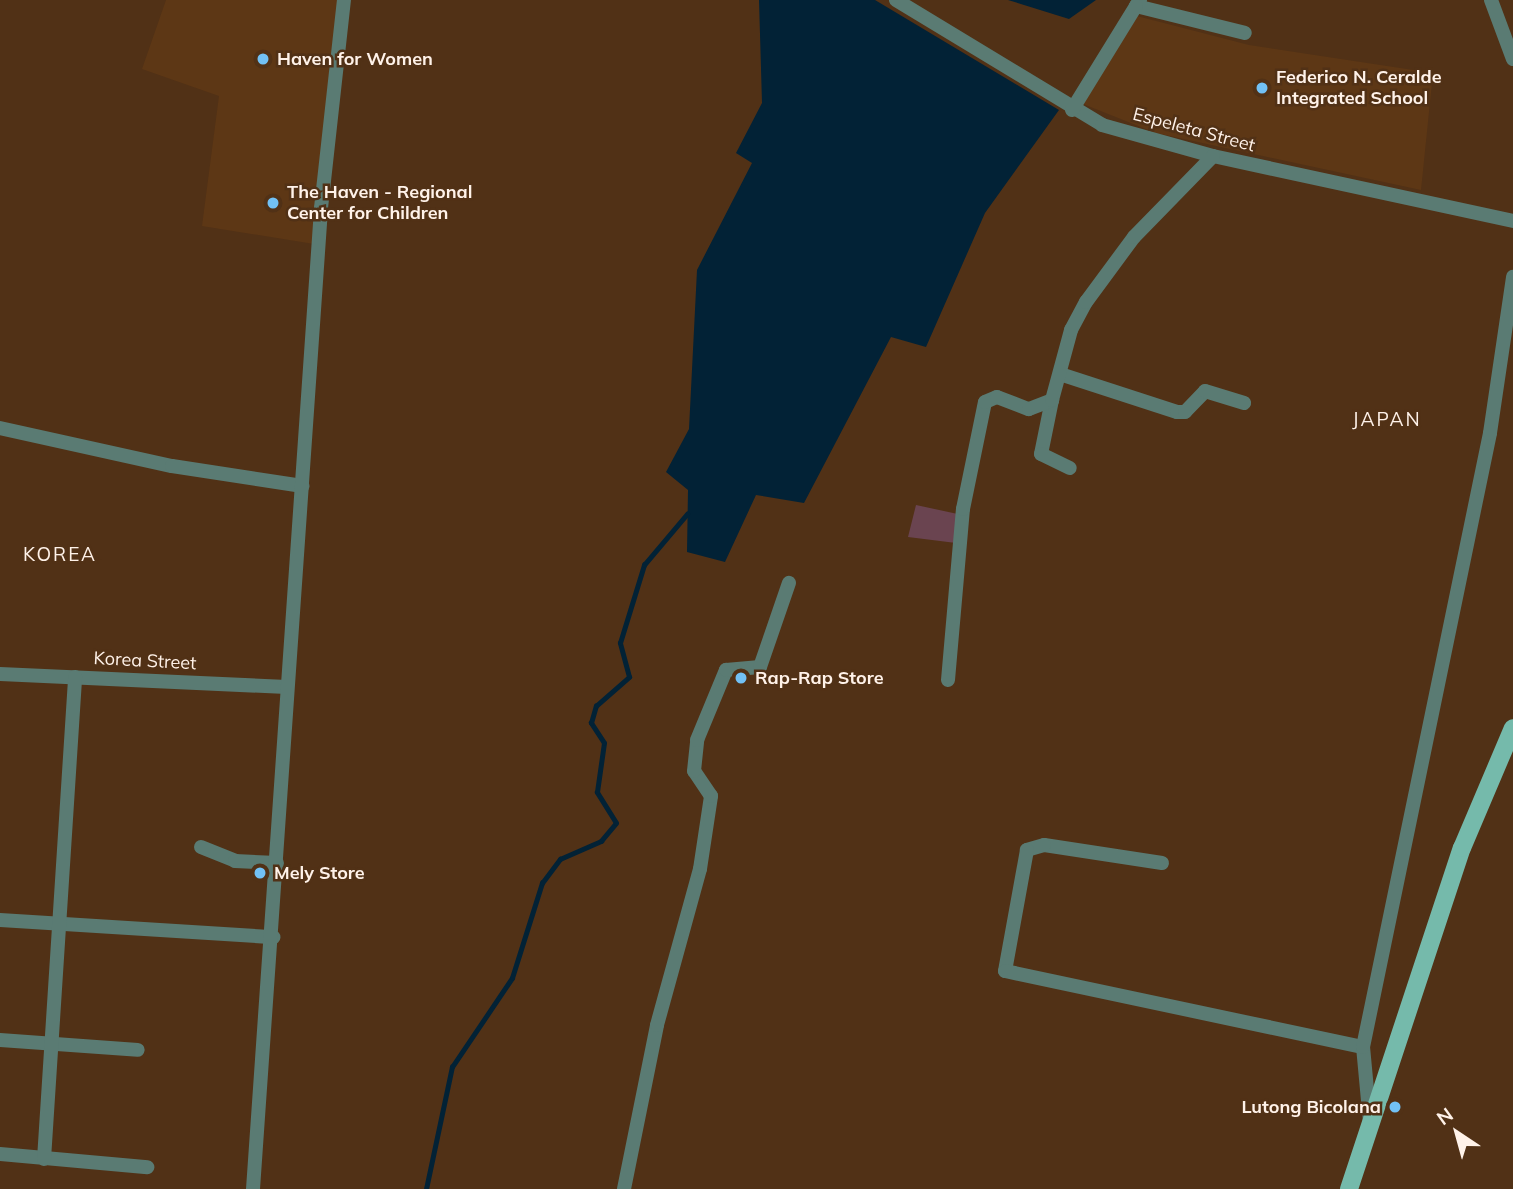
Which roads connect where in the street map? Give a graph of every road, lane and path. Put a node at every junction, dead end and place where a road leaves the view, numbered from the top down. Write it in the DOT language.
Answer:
graph roads {
  1 [pos="344,0"];
  2 [pos="896,0"];
  3 [pos="1491,0"];
  4 [pos="1138,3"];
  5 [pos="1245,33"];
  6 [pos="1513,59"];
  7 [pos="1072,110"];
  8 [pos="1213,156"];
  9 [pos="1513,221"];
  10 [pos="1513,277"];
  11 [pos="1060,374"];
  12 [pos="1052,400"];
  13 [pos="1244,403"];
  14 [pos="0,428"];
  15 [pos="1070,468"];
  16 [pos="302,486"];
  17 [pos="789,583"];
  18 [pos="0,674"];
  19 [pos="75,677"];
  20 [pos="947,680"];
  21 [pos="287,687"];
  22 [pos="1513,729"];
  23 [pos="201,847"];
  24 [pos="277,863"];
  25 [pos="1162,863"];
  26 [pos="0,920"];
  27 [pos="62,925"];
  28 [pos="273,937"];
  29 [pos="0,1040"];
  30 [pos="52,1044"];
  31 [pos="1363,1047"];
  32 [pos="138,1050"];
  33 [pos="1370,1126"];
  34 [pos="0,1154"];
  35 [pos="44,1159"];
  36 [pos="147,1167"];
  37 [pos="253,1189"];
  38 [pos="624,1189"];
  39 [pos="1349,1189"];
  1 -- 16 [label="street"];
  2 -- 7 [label="street, Espeleta Street"];
  3 -- 6 [label="street"];
  4 -- 5 [label="street"];
  4 -- 7 [label="street"];
  7 -- 8 [label="street, Espeleta Street"];
  8 -- 9 [label="street, Espeleta Street"];
  8 -- 11 [label="street"];
  10 -- 31 [label="street"];
  11 -- 12 [label="street"];
  11 -- 13 [label="street"];
  12 -- 15 [label="street"];
  12 -- 20 [label="street"];
  14 -- 16 [label="street"];
  16 -- 21 [label="street"];
  17 -- 38 [label="street"];
  18 -- 19 [label="street, Korea Street"];
  19 -- 21 [label="street, Korea Street"];
  19 -- 27 [label="street"];
  21 -- 24 [label="street"];
  22 -- 33 [label="main road"];
  23 -- 24 [label="street"];
  24 -- 28 [label="street"];
  25 -- 31 [label="street"];
  26 -- 27 [label="street"];
  27 -- 28 [label="street"];
  27 -- 30 [label="street"];
  28 -- 37 [label="street"];
  29 -- 30 [label="street"];
  30 -- 32 [label="street"];
  30 -- 35 [label="street"];
  31 -- 33 [label="street"];
  33 -- 39 [label="main road"];
  34 -- 35 [label="street"];
  35 -- 36 [label="street"];
}
